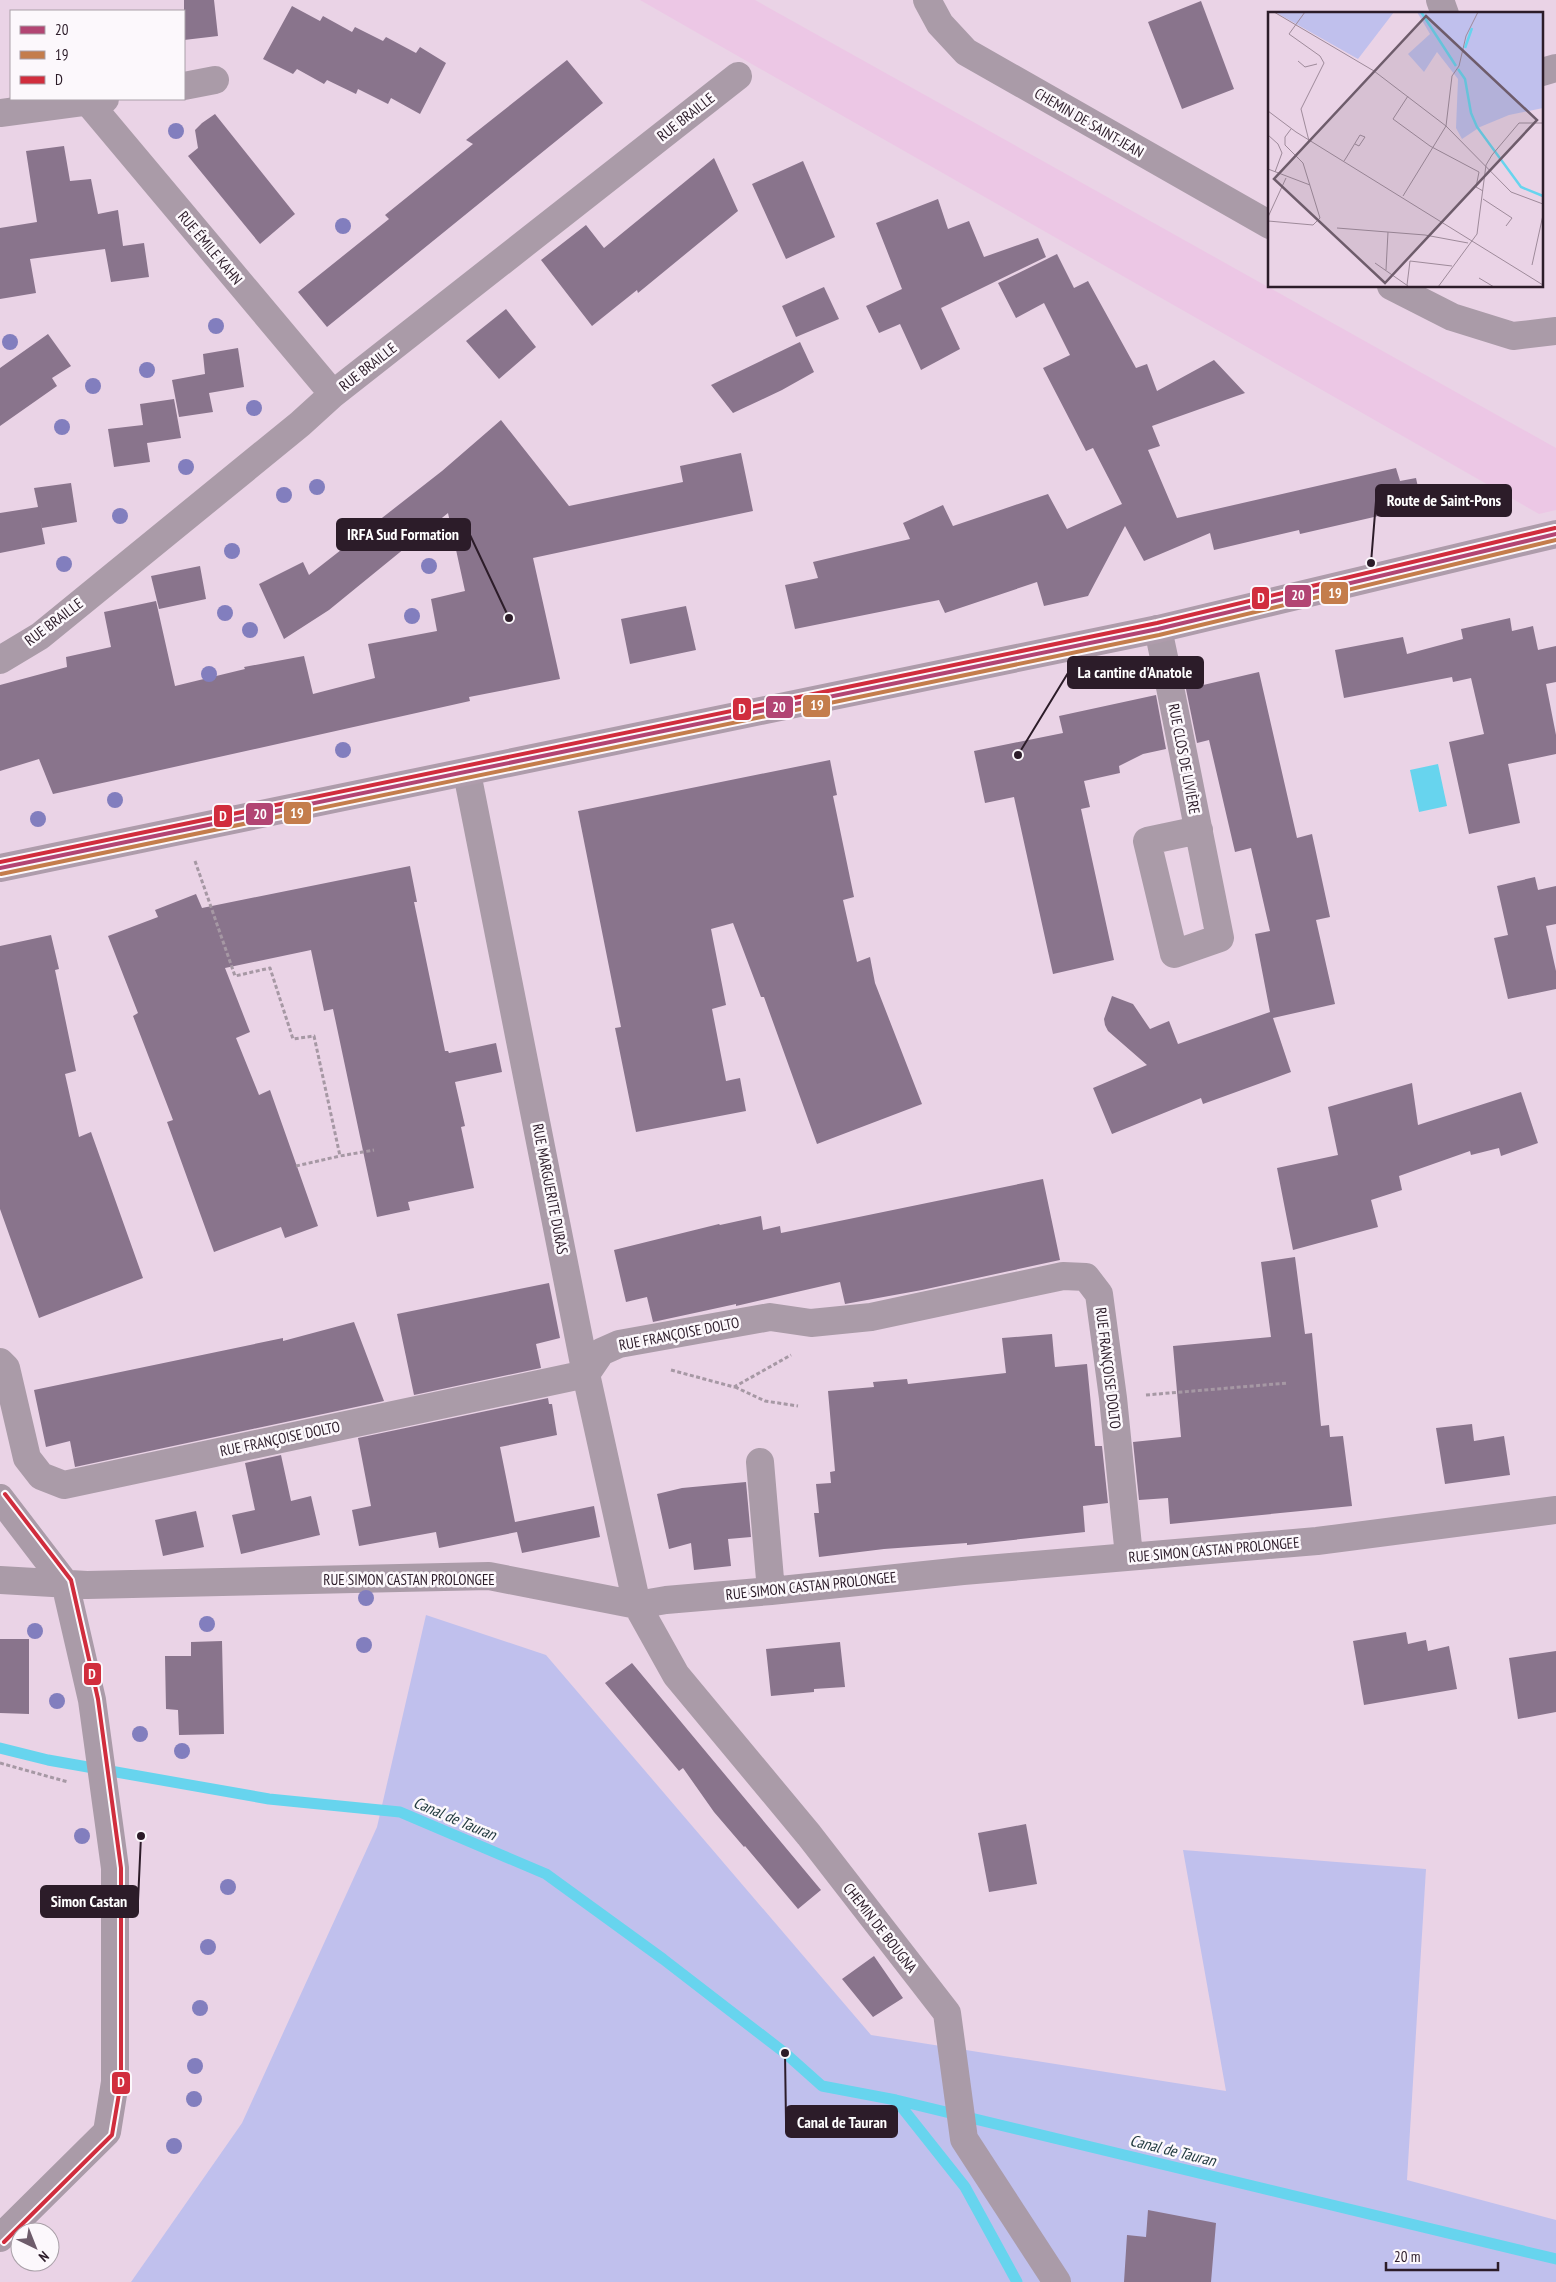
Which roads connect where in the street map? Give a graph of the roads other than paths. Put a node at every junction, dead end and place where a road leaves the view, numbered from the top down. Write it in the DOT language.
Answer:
graph roads {
  1 [pos="928,0"];
  2 [pos="1440,0"];
  3 [pos="1444,12"];
  4 [pos="738,76"];
  5 [pos="215,80"];
  6 [pos="185,86"];
  7 [pos="97,100"];
  8 [pos="0,113"];
  9 [pos="1268,203"];
  10 [pos="1244,212"];
  11 [pos="1268,224"];
  12 [pos="1395,288"];
  13 [pos="1556,331"];
  14 [pos="333,394"];
  15 [pos="1556,534"];
  16 [pos="1158,629"];
  17 [pos="0,660"];
  18 [pos="467,773"];
  19 [pos="1198,830"];
  20 [pos="0,868"];
  21 [pos="0,1362"];
  22 [pos="586,1374"];
  23 [pos="760,1462"];
  24 [pos="0,1498"];
  25 [pos="1556,1510"];
  26 [pos="1129,1556"];
  27 [pos="0,1580"];
  28 [pos="65,1583"];
  29 [pos="771,1591"];
  30 [pos="637,1605"];
  31 [pos="0,2238"];
  32 [pos="1057,2282"];
  1 -- 10 [label="street, CHEMIN DE SAINT-JEAN"];
  2 -- 3 [label="street"];
  4 -- 14 [label="street, RUE BRAILLE"];
  5 -- 6 [label="street"];
  7 -- 8 [label="street, RUE ÉMILE KAHN"];
  7 -- 14 [label="street, RUE ÉMILE KAHN"];
  9 -- 10 [label="street"];
  10 -- 11 [label="street, CHEMIN DE SAINT-JEAN"];
  12 -- 13 [label="street"];
  14 -- 17 [label="street, RUE BRAILLE"];
  15 -- 16 [label="main road"];
  16 -- 18 [label="main road"];
  16 -- 19 [label="street, RUE CLOS DE LIVIÈRE"];
  18 -- 20 [label="main road"];
  18 -- 22 [label="street, RUE MARGUERITE DURAS"];
  21 -- 22 [label="street, RUE FRANÇOISE DOLTO"];
  22 -- 26 [label="street, RUE FRANÇOISE DOLTO"];
  22 -- 30 [label="street, RUE MARGUERITE DURAS"];
  23 -- 29 [label="street"];
  24 -- 28 [label="street"];
  25 -- 26 [label="street, RUE SIMON CASTAN PROLONGEE"];
  26 -- 29 [label="street, RUE SIMON CASTAN PROLONGEE"];
  27 -- 28 [label="street, RUE SIMON CASTAN PROLONGEE"];
  28 -- 30 [label="street, RUE SIMON CASTAN PROLONGEE"];
  28 -- 31 [label="street"];
  29 -- 30 [label="street, RUE SIMON CASTAN PROLONGEE"];
  30 -- 32 [label="street, CHEMIN DE BOUGNA"];
}
